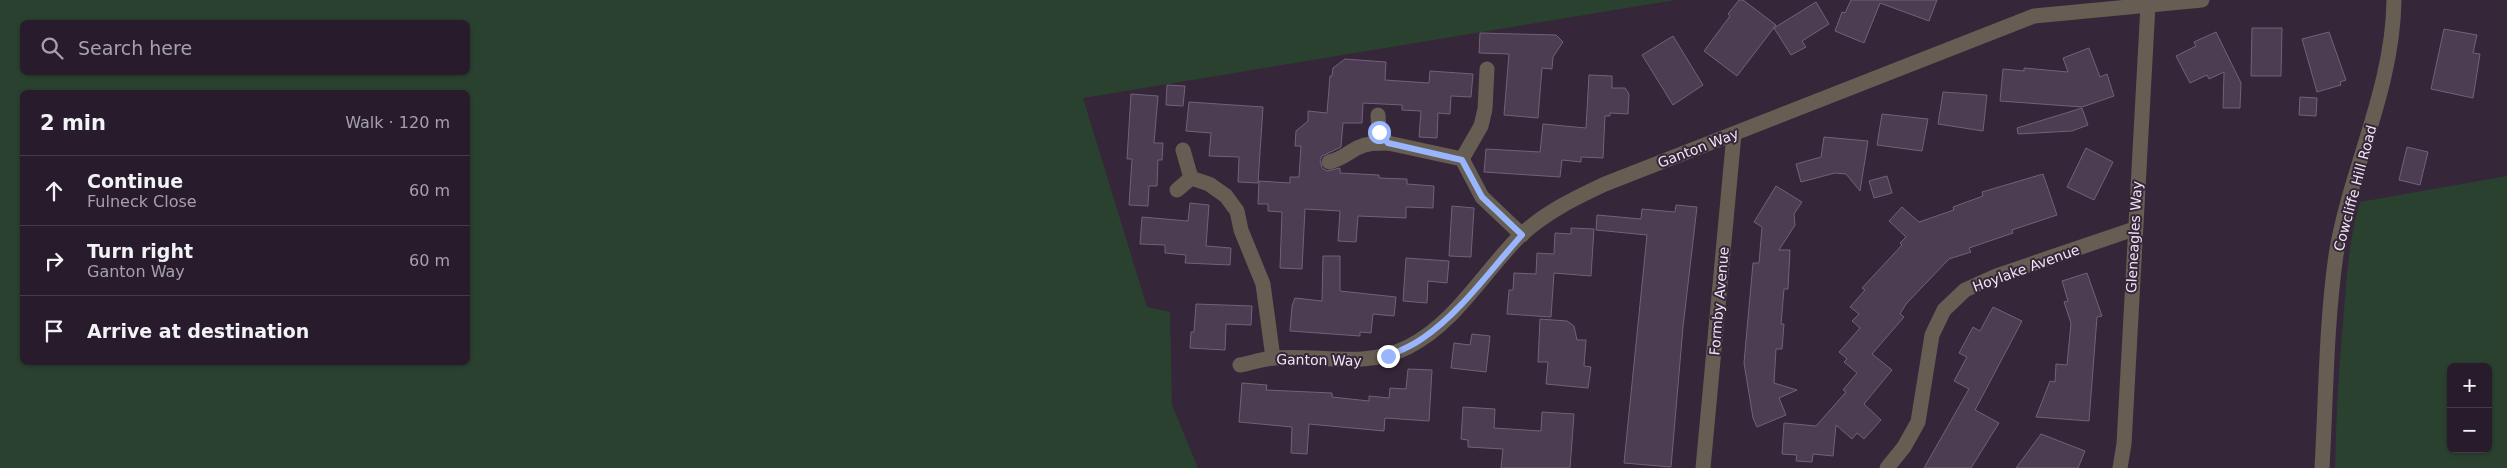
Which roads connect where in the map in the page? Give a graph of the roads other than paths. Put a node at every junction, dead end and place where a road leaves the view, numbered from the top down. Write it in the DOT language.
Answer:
graph roads {
  1 [pos="2202,0"];
  2 [pos="2394,0"];
  3 [pos="2148,5"];
  4 [pos="1487,69"];
  5 [pos="1378,115"];
  6 [pos="1734,134"];
  7 [pos="1388,143"];
  8 [pos="1183,150"];
  9 [pos="1462,160"];
  10 [pos="1329,162"];
  11 [pos="1191,178"];
  12 [pos="1177,190"];
  13 [pos="2134,230"];
  14 [pos="1522,235"];
  15 [pos="1273,358"];
  16 [pos="1240,365"];
  17 [pos="1703,468"];
  18 [pos="1887,468"];
  19 [pos="2120,468"];
  20 [pos="2322,468"];
  1 -- 3 [label="street, Ganton Way"];
  2 -- 20 [label="street, Cowcliffe Hill Road"];
  3 -- 6 [label="street, Ganton Way"];
  3 -- 13 [label="street, Gleneagles Way"];
  4 -- 9 [label="street"];
  5 -- 7 [label="street"];
  6 -- 14 [label="street, Ganton Way"];
  6 -- 17 [label="street, Formby Avenue"];
  7 -- 9 [label="street"];
  7 -- 10 [label="street"];
  8 -- 11 [label="street"];
  9 -- 14 [label="street"];
  11 -- 12 [label="street"];
  11 -- 15 [label="street"];
  13 -- 18 [label="street, Hoylake Avenue"];
  13 -- 19 [label="street, Gleneagles Way"];
  14 -- 15 [label="street, Ganton Way"];
  15 -- 16 [label="street, Ganton Way"];
}
